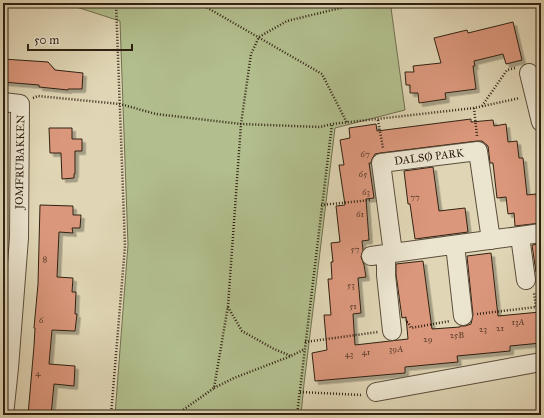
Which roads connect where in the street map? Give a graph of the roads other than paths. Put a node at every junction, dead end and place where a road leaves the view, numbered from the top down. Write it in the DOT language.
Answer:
graph roads {
  1 [pos="525,69"];
  2 [pos="12,103"];
  3 [pos="541,122"];
  4 [pos="541,233"];
  5 [pos="520,236"];
  6 [pos="11,237"];
  7 [pos="491,240"];
  8 [pos="455,245"];
  9 [pos="383,254"];
  10 [pos="526,280"];
  11 [pos="463,316"];
  12 [pos="392,331"];
  13 [pos="541,362"];
  14 [pos="6,368"];
  15 [pos="376,392"];
  16 [pos="4,415"];
  1 -- 3 [label="street"];
  2 -- 6 [label="street, JOMFRUBAKKEN"];
  4 -- 5 [label="street"];
  5 -- 7 [label="street"];
  5 -- 10 [label="street"];
  6 -- 14 [label="street, JOMFRUBAKKEN"];
  7 -- 8 [label="street"];
  7 -- 9 [label="street, DALSØ PARK"];
  8 -- 9 [label="street"];
  8 -- 11 [label="street"];
  9 -- 12 [label="street, DALSØ PARK"];
  13 -- 15 [label="street"];
  14 -- 16 [label="street, JOMFRUBAKKEN"];
}
